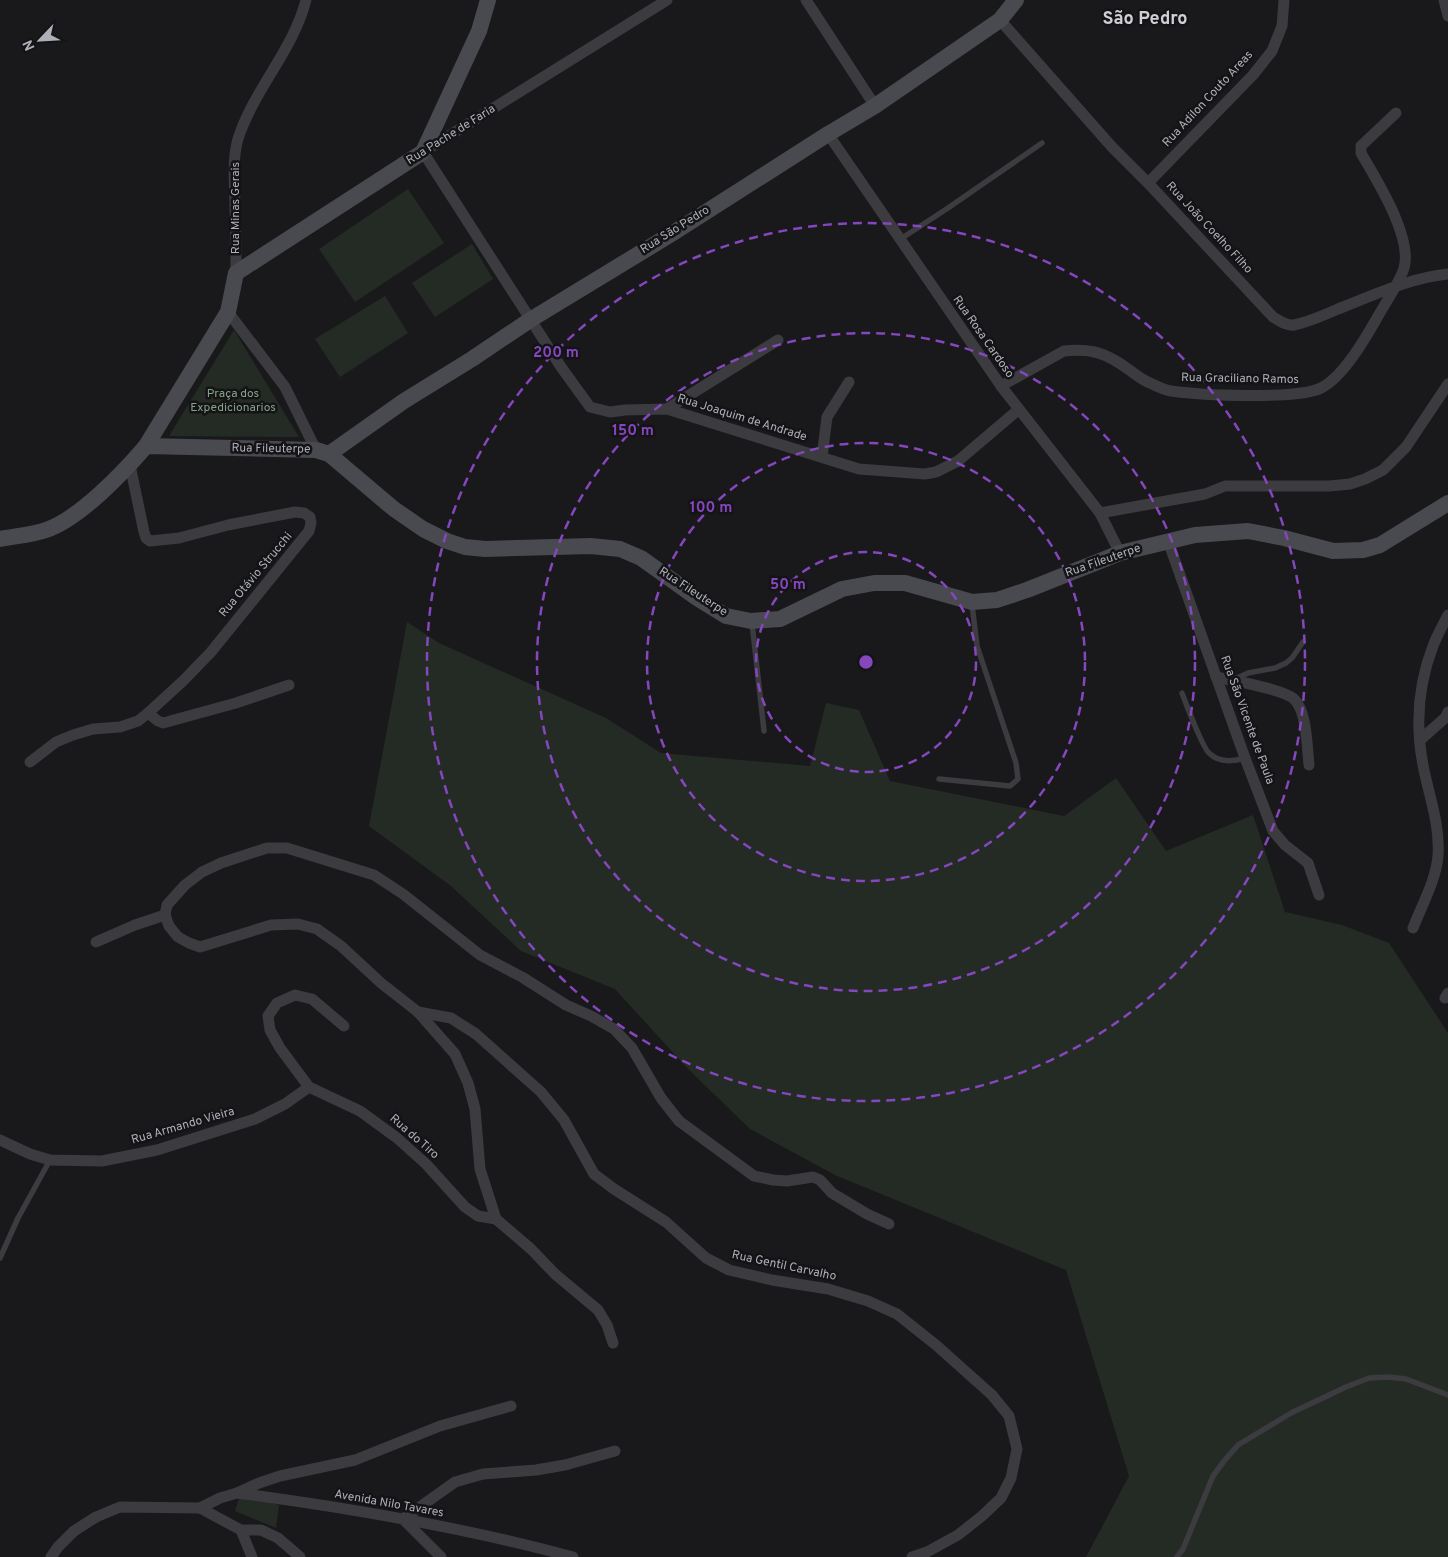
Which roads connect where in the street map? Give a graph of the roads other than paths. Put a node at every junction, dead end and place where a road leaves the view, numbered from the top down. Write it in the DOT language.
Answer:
graph roads {
  1 [pos="306,0"];
  2 [pos="488,0"];
  3 [pos="667,0"];
  4 [pos="806,0"];
  5 [pos="1016,0"];
  6 [pos="1284,0"];
  7 [pos="1444,0"];
  8 [pos="1448,16"];
  9 [pos="1000,20"];
  10 [pos="876,106"];
  11 [pos="1396,113"];
  12 [pos="828,134"];
  13 [pos="1042,142"];
  14 [pos="423,152"];
  15 [pos="1148,183"];
  16 [pos="899,240"];
  17 [pos="236,273"];
  18 [pos="1448,274"];
  19 [pos="1394,286"];
  20 [pos="228,312"];
  21 [pos="530,320"];
  22 [pos="778,340"];
  23 [pos="849,382"];
  24 [pos="1448,384"];
  25 [pos="1001,386"];
  26 [pos="667,409"];
  27 [pos="1018,410"];
  28 [pos="146,446"];
  29 [pos="323,452"];
  30 [pos="822,457"];
  31 [pos="130,465"];
  32 [pos="1448,503"];
  33 [pos="1100,513"];
  34 [pos="0,539"];
  35 [pos="1168,541"];
  36 [pos="1120,553"];
  37 [pos="972,602"];
  38 [pos="1448,615"];
  39 [pos="751,621"];
  40 [pos="1303,642"];
  41 [pos="1216,676"];
  42 [pos="1233,680"];
  43 [pos="289,685"];
  44 [pos="1182,693"];
  45 [pos="1448,712"];
  46 [pos="148,713"];
  47 [pos="764,732"];
  48 [pos="1420,740"];
  49 [pos="1245,758"];
  50 [pos="30,762"];
  51 [pos="1309,765"];
  52 [pos="938,779"];
  53 [pos="1319,895"];
  54 [pos="165,915"];
  55 [pos="1413,928"];
  56 [pos="96,942"];
  57 [pos="418,1012"];
  58 [pos="344,1026"];
  59 [pos="309,1087"];
  60 [pos="0,1140"];
  61 [pos="50,1160"];
  62 [pos="496,1218"];
  63 [pos="889,1224"];
  64 [pos="0,1258"];
  65 [pos="613,1343"];
  66 [pos="1448,1395"];
  67 [pos="511,1406"];
  68 [pos="615,1451"];
  69 [pos="236,1493"];
  70 [pos="200,1508"];
  71 [pos="403,1519"];
  72 [pos="241,1530"];
  73 [pos="51,1557"];
  74 [pos="252,1557"];
  75 [pos="300,1557"];
  76 [pos="441,1557"];
  77 [pos="573,1557"];
  78 [pos="912,1557"];
  79 [pos="1177,1557"];
  1 -- 17 [label="street, Rua Minas Gerais"];
  2 -- 14 [label="main road"];
  3 -- 14 [label="street, Rua Pache de Faria"];
  4 -- 10 [label="street"];
  5 -- 9 [label="main road, Rua São Pedro"];
  6 -- 15 [label="street, Rua Adilon Couto Areas"];
  7 -- 8 [label="street"];
  9 -- 10 [label="main road, Rua São Pedro"];
  9 -- 15 [label="street, Rua João Coelho Filho"];
  10 -- 12 [label="main road, Rua São Pedro"];
  11 -- 19 [label="street, Rua Graciliano Ramos"];
  12 -- 16 [label="street, Rua Rosa Cardoso"];
  12 -- 21 [label="main road, Rua São Pedro"];
  13 -- 16 [label="lane"];
  14 -- 17 [label="main road, Rua Pache de Faria"];
  14 -- 21 [label="street, Rua Joaquim de Andrade"];
  15 -- 19 [label="street, Rua João Coelho Filho"];
  16 -- 25 [label="street, Rua Rosa Cardoso"];
  17 -- 20 [label="main road, Rua Minas Gerais"];
  18 -- 19 [label="street, Rua João Coelho Filho"];
  19 -- 25 [label="street, Rua Graciliano Ramos"];
  20 -- 28 [label="main road, Rua Minas Gerais"];
  20 -- 29 [label="street"];
  21 -- 26 [label="street, Rua Joaquim de Andrade"];
  21 -- 29 [label="main road, Rua São Pedro"];
  22 -- 26 [label="street"];
  23 -- 30 [label="street"];
  24 -- 33 [label="street"];
  25 -- 27 [label="street, Rua Rosa Cardoso"];
  26 -- 30 [label="street, Rua Joaquim de Andrade"];
  27 -- 30 [label="street, Rua Joaquim de Andrade"];
  27 -- 33 [label="street, Rua Rosa Cardoso"];
  28 -- 29 [label="main road, Rua Fileuterpe"];
  28 -- 31 [label="main road"];
  29 -- 39 [label="main road, Rua Fileuterpe"];
  31 -- 34 [label="main road"];
  31 -- 46 [label="street, Rua Otávio Strucchi"];
  32 -- 35 [label="main road, Rua Fileuterpe"];
  33 -- 36 [label="street, Rua Rosa Cardoso"];
  35 -- 36 [label="main road, Rua Fileuterpe"];
  35 -- 41 [label="street, Rua São Vicente de Paula"];
  36 -- 37 [label="main road, Rua Fileuterpe"];
  37 -- 39 [label="main road, Rua Fileuterpe"];
  37 -- 52 [label="lane"];
  38 -- 48 [label="street"];
  39 -- 47 [label="lane"];
  40 -- 42 [label="lane"];
  41 -- 42 [label="street"];
  41 -- 49 [label="street, Rua São Vicente de Paula"];
  42 -- 51 [label="street"];
  43 -- 46 [label="street"];
  44 -- 49 [label="lane"];
  45 -- 48 [label="street"];
  46 -- 50 [label="street, Rua Otávio Strucchi"];
  48 -- 55 [label="street"];
  49 -- 53 [label="street, Rua São Vicente de Paula"];
  54 -- 56 [label="street"];
  54 -- 57 [label="street"];
  54 -- 63 [label="street"];
  57 -- 62 [label="street"];
  57 -- 78 [label="street, Rua Gentil Carvalho"];
  58 -- 59 [label="street, Rua do Tiro"];
  59 -- 61 [label="street, Rua Armando Vieira"];
  59 -- 62 [label="street, Rua do Tiro"];
  60 -- 61 [label="street, Rua Armando Vieira"];
  61 -- 64 [label="lane"];
  62 -- 65 [label="street, Rua do Tiro"];
  66 -- 79 [label="lane"];
  67 -- 69 [label="street"];
  68 -- 71 [label="street"];
  69 -- 70 [label="street, Avenida Nilo Tavares"];
  69 -- 71 [label="street, Avenida Nilo Tavares"];
  70 -- 72 [label="street"];
  70 -- 73 [label="street"];
  71 -- 76 [label="street"];
  71 -- 77 [label="street, Avenida Nilo Tavares"];
  72 -- 74 [label="street"];
  72 -- 75 [label="street"];
}
